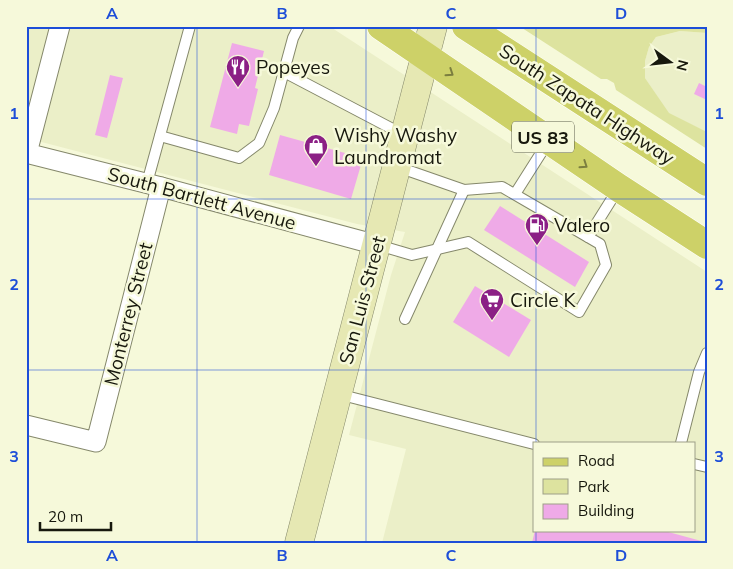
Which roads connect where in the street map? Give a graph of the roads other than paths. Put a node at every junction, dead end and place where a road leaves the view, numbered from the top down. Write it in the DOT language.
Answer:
graph roads {
  1 [pos="60,26"];
  2 [pos="190,26"];
  3 [pos="299,26"];
  4 [pos="381,26"];
  5 [pos="433,26"];
  6 [pos="466,26"];
  7 [pos="425,57"];
  8 [pos="284,72"];
  9 [pos="160,136"];
  10 [pos="405,136"];
  11 [pos="549,140"];
  12 [pos="27,153"];
  13 [pos="397,166"];
  14 [pos="707,182"];
  15 [pos="154,185"];
  16 [pos="619,188"];
  17 [pos="464,190"];
  18 [pos="515,194"];
  19 [pos="588,237"];
  20 [pos="377,245"];
  21 [pos="707,245"];
  22 [pos="436,249"];
  23 [pos="405,319"];
  24 [pos="707,353"];
  25 [pos="338,393"];
  26 [pos="26,425"];
  27 [pos="681,442"];
  28 [pos="533,444"];
  29 [pos="299,543"];
  1 -- 12 [label="street"];
  2 -- 9 [label="lane"];
  3 -- 8 [label="lane"];
  4 -- 7 [label="main road, US 83"];
  5 -- 7 [label="main road, San Luis Street"];
  6 -- 14 [label="main road, South Zapata Highway / US 83"];
  7 -- 10 [label="main road, San Luis Street"];
  7 -- 11 [label="main road, US 83, one-way"];
  8 -- 9 [label="lane"];
  8 -- 10 [label="lane"];
  9 -- 15 [label="lane"];
  10 -- 13 [label="main road, San Luis Street"];
  11 -- 16 [label="main road, US 83, one-way"];
  11 -- 18 [label="lane"];
  12 -- 15 [label="street, South Bartlett Avenue"];
  13 -- 17 [label="lane"];
  13 -- 20 [label="main road, San Luis Street"];
  15 -- 20 [label="street, South Bartlett Avenue"];
  15 -- 26 [label="street, Monterrey Street"];
  16 -- 19 [label="lane"];
  16 -- 21 [label="main road, US 83"];
  17 -- 18 [label="lane"];
  17 -- 22 [label="lane"];
  18 -- 19 [label="lane"];
  19 -- 22 [label="lane"];
  20 -- 22 [label="lane"];
  20 -- 25 [label="main road, San Luis Street"];
  22 -- 23 [label="lane"];
  24 -- 27 [label="lane"];
  25 -- 28 [label="lane"];
  25 -- 29 [label="main road, San Luis Street"];
}
